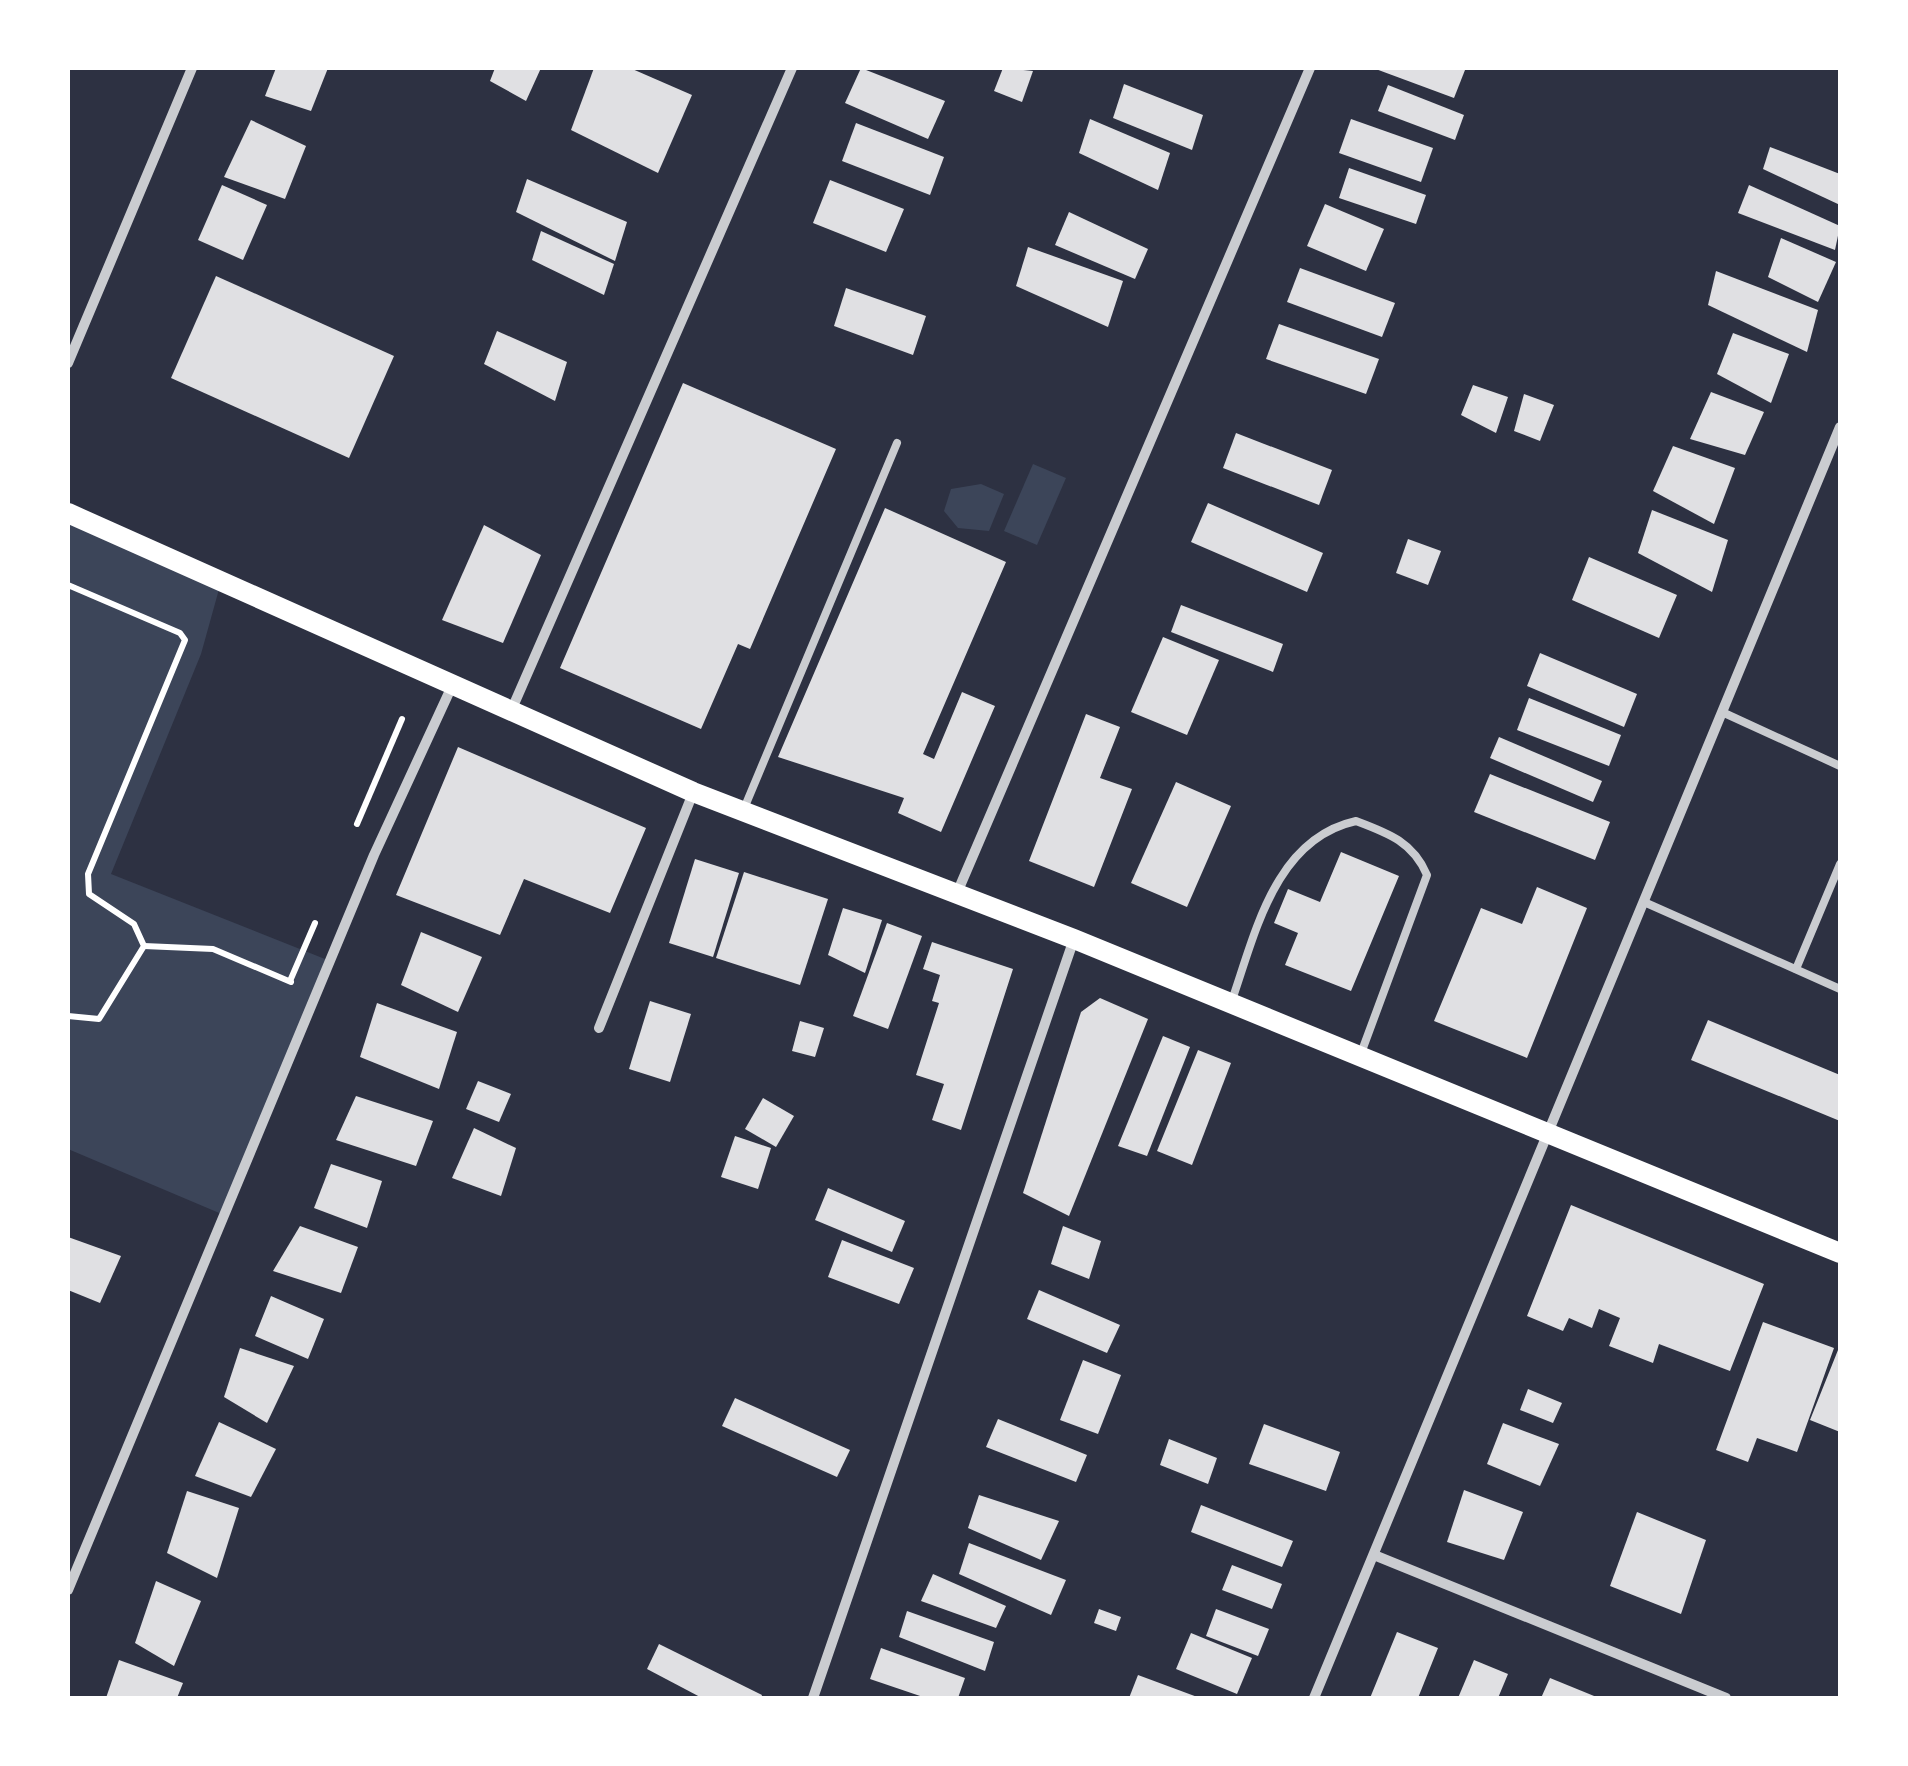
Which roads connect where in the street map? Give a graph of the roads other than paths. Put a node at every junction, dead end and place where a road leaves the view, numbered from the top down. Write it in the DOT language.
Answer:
graph roads {
  1 [pos="192,68"];
  2 [pos="792,68"];
  3 [pos="1310,68"];
  4 [pos="68,363"];
  5 [pos="1840,426"];
  6 [pos="898,444"];
  7 [pos="68,513"];
  8 [pos="452,686"];
  9 [pos="510,712"];
  10 [pos="1722,712"];
  11 [pos="1840,766"];
  12 [pos="693,792"];
  13 [pos="743,811"];
  14 [pos="1840,864"];
  15 [pos="957,893"];
  16 [pos="1644,902"];
  17 [pos="1074,939"];
  18 [pos="1796,969"];
  19 [pos="1840,989"];
  20 [pos="1231,1003"];
  21 [pos="599,1028"];
  22 [pos="1360,1056"];
  23 [pos="1548,1133"];
  24 [pos="1840,1253"];
  25 [pos="1374,1555"];
  26 [pos="68,1590"];
  27 [pos="813,1698"];
  28 [pos="1314,1698"];
  29 [pos="1726,1698"];
  1 -- 4 [label="street"];
  2 -- 9 [label="street"];
  3 -- 15 [label="street"];
  5 -- 10 [label="street"];
  6 -- 13 [label="lane"];
  7 -- 8 [label="main road"];
  8 -- 9 [label="main road"];
  8 -- 26 [label="street"];
  9 -- 12 [label="main road"];
  10 -- 11 [label="lane"];
  10 -- 16 [label="street"];
  12 -- 13 [label="main road"];
  12 -- 21 [label="street"];
  13 -- 15 [label="main road"];
  14 -- 18 [label="lane"];
  15 -- 17 [label="main road"];
  16 -- 18 [label="lane"];
  16 -- 23 [label="street"];
  17 -- 20 [label="main road"];
  17 -- 27 [label="street"];
  18 -- 19 [label="lane"];
  20 -- 22 [label="main road"];
  20 -- 22 [label="lane"];
  22 -- 23 [label="main road"];
  23 -- 24 [label="main road"];
  23 -- 25 [label="street"];
  25 -- 28 [label="street"];
  25 -- 29 [label="street"];
}
